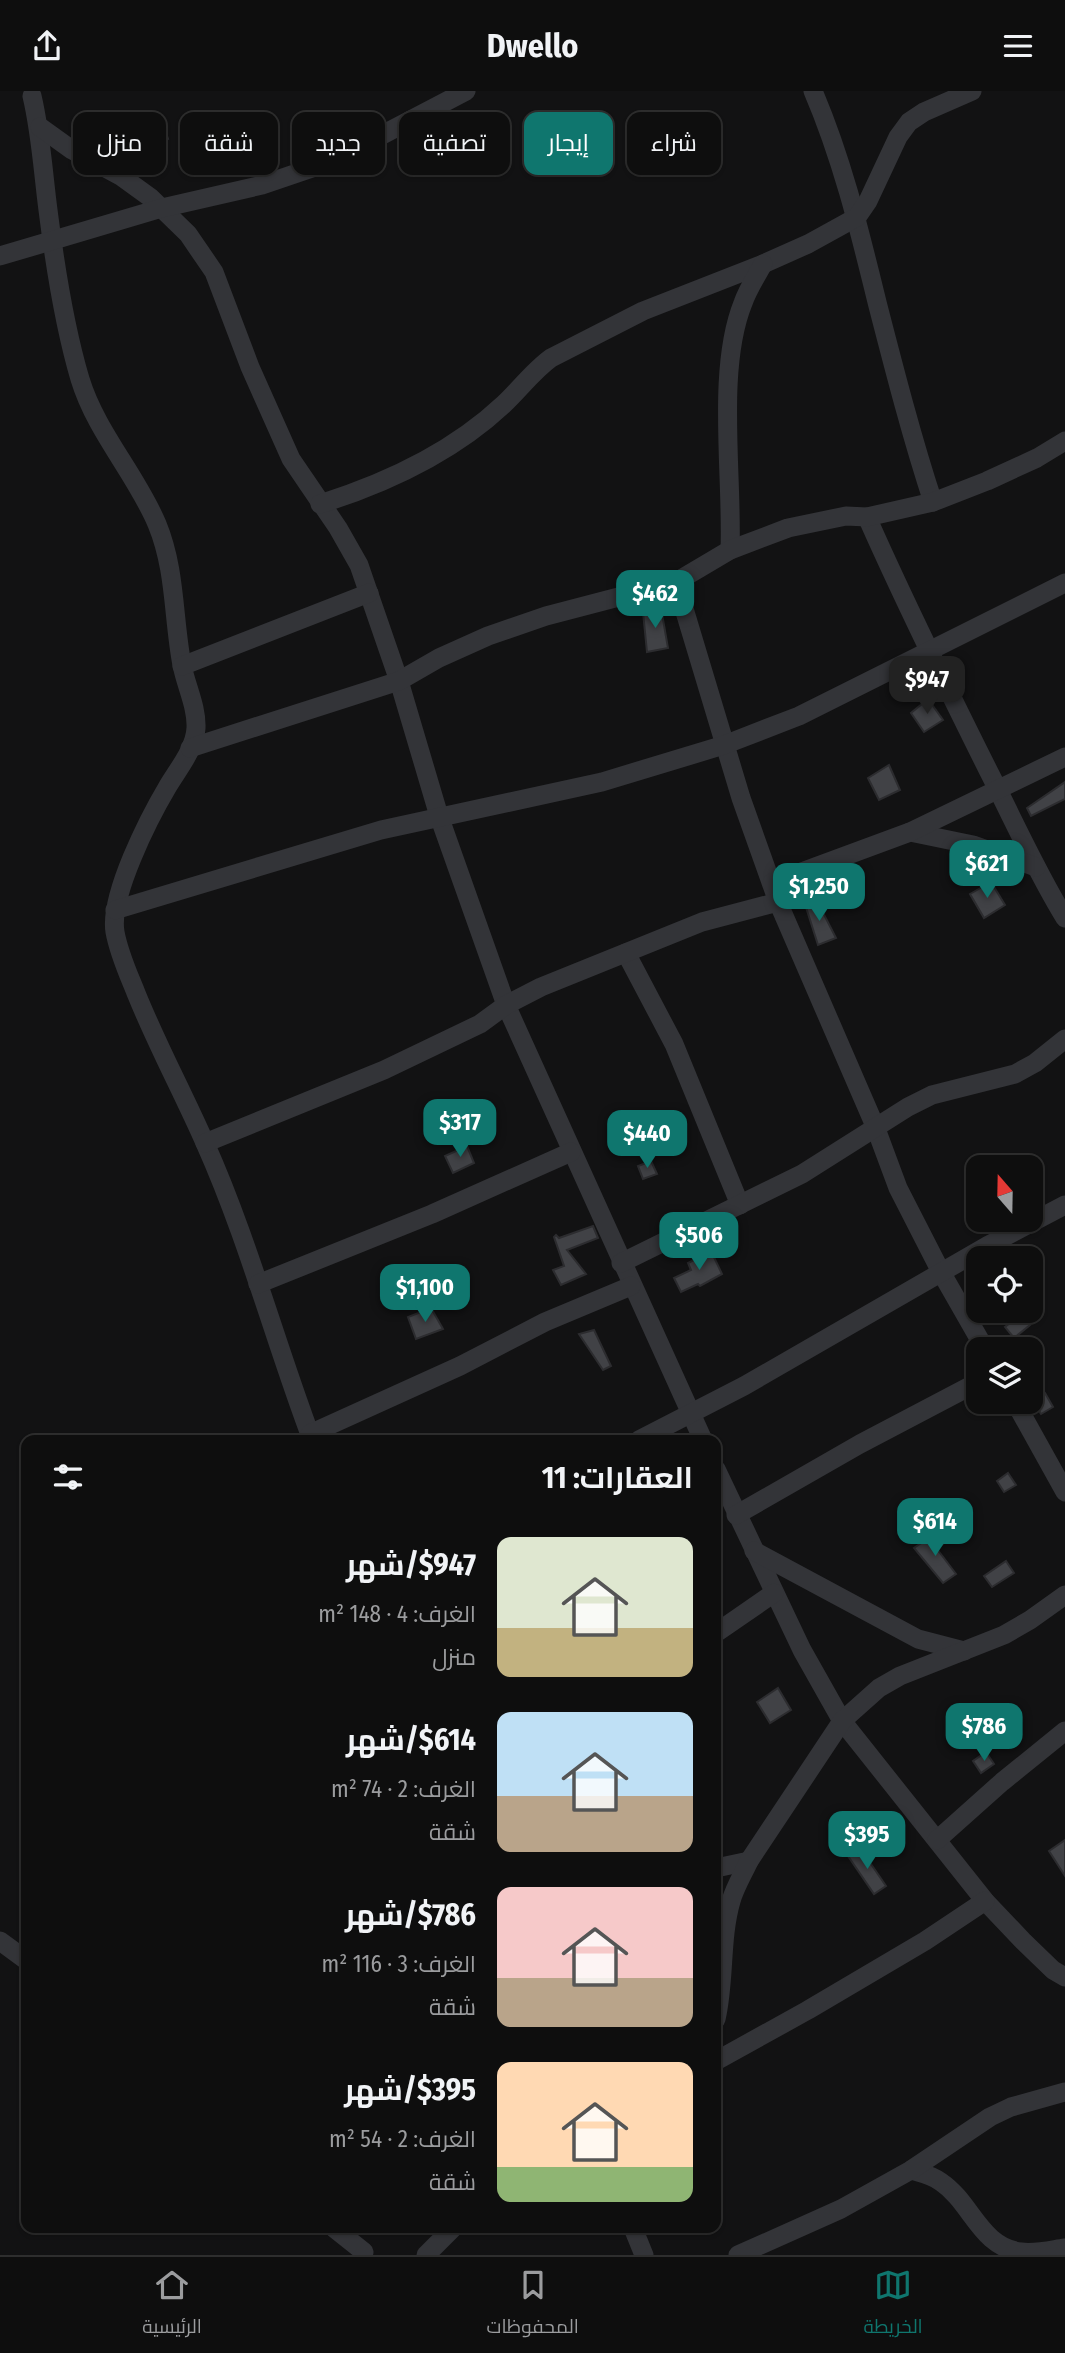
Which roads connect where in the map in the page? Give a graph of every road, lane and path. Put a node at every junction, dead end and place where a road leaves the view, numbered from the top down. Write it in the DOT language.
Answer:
graph roads {
  1 [pos="466,91"];
  2 [pos="813,91"];
  3 [pos="972,91"];
  4 [pos="37,93"];
  5 [pos="40,127"];
  6 [pos="162,208"];
  7 [pos="857,217"];
  8 [pos="52,239"];
  9 [pos="0,256"];
  10 [pos="763,264"];
  11 [pos="1065,441"];
  12 [pos="933,502"];
  13 [pos="320,504"];
  14 [pos="867,517"];
  15 [pos="730,550"];
  16 [pos="676,582"];
  17 [pos="1065,583"];
  18 [pos="369,593"];
  19 [pos="930,652"];
  20 [pos="182,666"];
  21 [pos="399,681"];
  22 [pos="724,745"];
  23 [pos="190,748"];
  24 [pos="1065,757"];
  25 [pos="998,789"];
  26 [pos="439,816"];
  27 [pos="910,832"];
  28 [pos="1036,867"];
  29 [pos="772,883"];
  30 [pos="778,902"];
  31 [pos="1062,907"];
  32 [pos="115,910"];
  33 [pos="626,953"];
  34 [pos="506,1005"];
  35 [pos="1065,1039"];
  36 [pos="875,1126"];
  37 [pos="205,1143"];
  38 [pos="571,1152"];
  39 [pos="740,1205"];
  40 [pos="1065,1205"];
  41 [pos="621,1263"];
  42 [pos="941,1272"];
  43 [pos="258,1284"];
  44 [pos="631,1286"];
  45 [pos="978,1337"];
  46 [pos="966,1388"];
  47 [pos="1022,1414"];
  48 [pos="691,1415"];
  49 [pos="310,1435"];
  50 [pos="315,1435"];
  51 [pos="649,1435"];
  52 [pos="701,1435"];
  53 [pos="721,1480"];
  54 [pos="1065,1492"];
  55 [pos="736,1514"];
  56 [pos="754,1551"];
  57 [pos="774,1593"];
  58 [pos="1065,1595"];
  59 [pos="721,1630"];
  60 [pos="965,1651"];
  61 [pos="842,1721"];
  62 [pos="1065,1731"];
  63 [pos="937,1840"];
  64 [pos="749,1861"];
  65 [pos="721,1867"];
  66 [pos="985,1901"];
  67 [pos="0,1941"];
  68 [pos="721,1954"];
  69 [pos="21,1956"];
  70 [pos="1061,1969"];
  71 [pos="721,2058"];
  72 [pos="1065,2092"];
  73 [pos="911,2169"];
  74 [pos="340,2233"];
  75 [pos="357,2233"];
  76 [pos="448,2233"];
  77 [pos="635,2233"];
  78 [pos="1065,2248"];
  79 [pos="365,2253"];
  80 [pos="426,2255"];
  81 [pos="644,2255"];
  82 [pos="738,2255"];
  1 -- 6 [label="street"];
  2 -- 7 [label="street"];
  3 -- 7 [label="street"];
  4 -- 5 [label="street"];
  5 -- 6 [label="street"];
  5 -- 8 [label="street"];
  6 -- 8 [label="street"];
  6 -- 13 [label="street"];
  7 -- 10 [label="street"];
  7 -- 12 [label="street"];
  8 -- 9 [label="street"];
  8 -- 20 [label="street"];
  10 -- 13 [label="street"];
  10 -- 15 [label="street"];
  11 -- 12 [label="street"];
  12 -- 14 [label="street"];
  13 -- 18 [label="street"];
  14 -- 15 [label="street"];
  14 -- 19 [label="street"];
  15 -- 16 [label="street"];
  16 -- 21 [label="street"];
  16 -- 22 [label="street"];
  17 -- 19 [label="street"];
  18 -- 20 [label="street"];
  18 -- 21 [label="street"];
  19 -- 22 [label="street"];
  19 -- 25 [label="street"];
  20 -- 23 [label="street"];
  21 -- 23 [label="street"];
  21 -- 26 [label="street"];
  22 -- 26 [label="street"];
  22 -- 29 [label="street"];
  23 -- 32 [label="street"];
  24 -- 25 [label="street"];
  25 -- 27 [label="street"];
  25 -- 28 [label="street"];
  26 -- 32 [label="street"];
  26 -- 34 [label="street"];
  27 -- 28 [label="street"];
  27 -- 29 [label="street"];
  28 -- 31 [label="street"];
  29 -- 30 [label="street"];
  30 -- 33 [label="street"];
  30 -- 36 [label="street"];
  32 -- 37 [label="street"];
  33 -- 34 [label="street"];
  33 -- 39 [label="street"];
  34 -- 37 [label="street"];
  34 -- 38 [label="street"];
  35 -- 36 [label="street"];
  36 -- 39 [label="street"];
  36 -- 42 [label="street"];
  37 -- 43 [label="street"];
  38 -- 41 [label="street"];
  38 -- 43 [label="street"];
  39 -- 41 [label="street"];
  40 -- 42 [label="street"];
  41 -- 44 [label="street"];
  42 -- 45 [label="street"];
  42 -- 48 [label="street"];
  43 -- 49 [label="street"];
  44 -- 48 [label="street"];
  44 -- 50 [label="street"];
  46 -- 55 [label="street"];
  47 -- 54 [label="street"];
  48 -- 51 [label="street"];
  48 -- 52 [label="street"];
  53 -- 55 [label="street"];
  55 -- 56 [label="street"];
  56 -- 57 [label="street"];
  56 -- 60 [label="street"];
  57 -- 59 [label="street"];
  57 -- 61 [label="street"];
  58 -- 60 [label="street"];
  60 -- 61 [label="street"];
  61 -- 63 [label="street"];
  61 -- 64 [label="street"];
  62 -- 63 [label="street"];
  63 -- 66 [label="street"];
  64 -- 65 [label="street"];
  64 -- 68 [label="street"];
  66 -- 70 [label="street"];
  66 -- 71 [label="street"];
  67 -- 69 [label="street"];
  72 -- 73 [label="street"];
  73 -- 78 [label="street"];
  73 -- 82 [label="street"];
  74 -- 79 [label="street"];
  75 -- 79 [label="street"];
  76 -- 80 [label="street"];
  77 -- 81 [label="street"];
}
